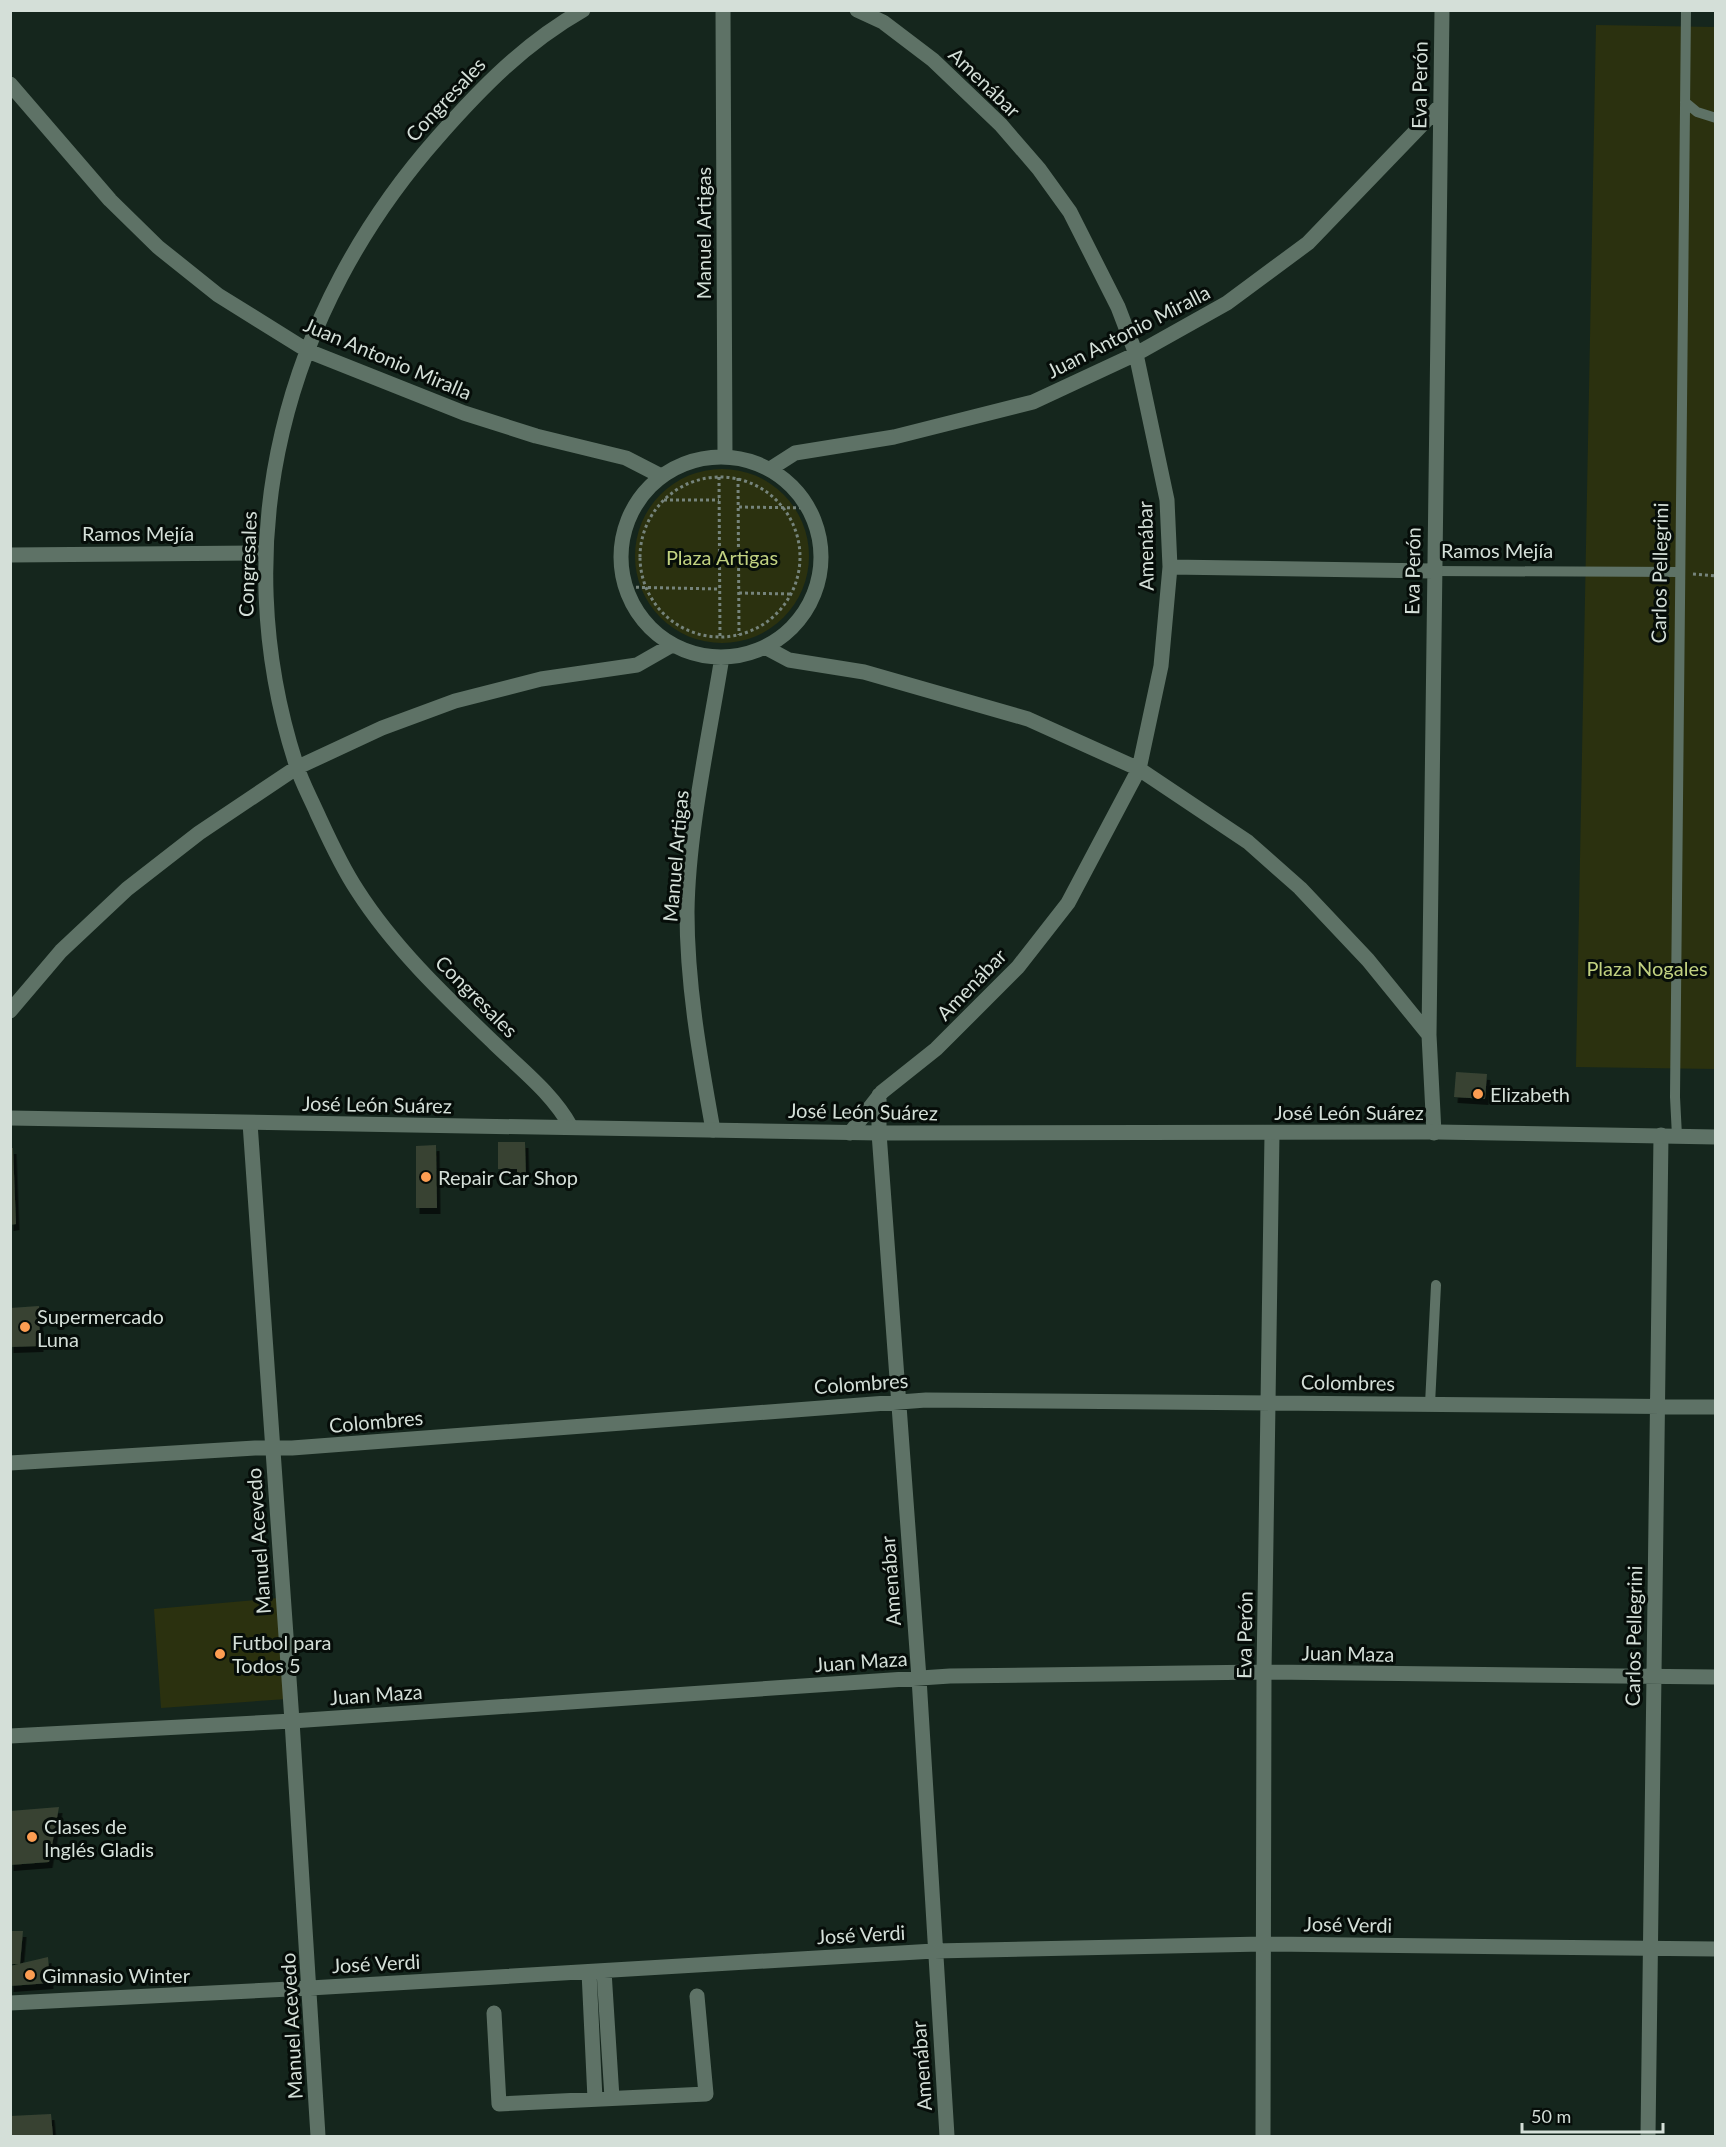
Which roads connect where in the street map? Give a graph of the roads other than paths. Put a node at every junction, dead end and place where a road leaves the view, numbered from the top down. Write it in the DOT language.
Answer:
graph roads {
  1 [pos="583,10"];
  2 [pos="723,10"];
  3 [pos="857,10"];
  4 [pos="1442,10"];
  5 [pos="1686,10"];
  6 [pos="10,84"];
  7 [pos="1685,102"];
  8 [pos="1439,107"];
  9 [pos="1716,117"];
  10 [pos="308,351"];
  11 [pos="1136,354"];
  12 [pos="725,456"];
  13 [pos="770,469"];
  14 [pos="661,476"];
  15 [pos="265,553"];
  16 [pos="10,555"];
  17 [pos="1170,567"];
  18 [pos="1433,571"];
  19 [pos="1680,572"];
  20 [pos="672,645"];
  21 [pos="765,647"];
  22 [pos="722,657"];
  23 [pos="296,768"];
  24 [pos="1139,769"];
  25 [pos="10,1011"];
  26 [pos="1429,1035"];
  27 [pos="879,1095"];
  28 [pos="10,1118"];
  29 [pos="250,1123"];
  30 [pos="571,1127"];
  31 [pos="713,1130"];
  32 [pos="850,1132"];
  33 [pos="879,1133"];
  34 [pos="1434,1133"];
  35 [pos="1272,1134"];
  36 [pos="1661,1135"];
  37 [pos="1677,1136"];
  38 [pos="1716,1137"];
  39 [pos="1436,1286"];
  40 [pos="897,1401"];
  41 [pos="1269,1402"];
  42 [pos="1430,1404"];
  43 [pos="1658,1406"];
  44 [pos="1716,1407"];
  45 [pos="273,1449"];
  46 [pos="10,1463"];
  47 [pos="1264,1672"];
  48 [pos="1716,1677"];
  49 [pos="919,1678"];
  50 [pos="1653,1678"];
  51 [pos="292,1721"];
  52 [pos="10,1736"];
  53 [pos="1263,1944"];
  54 [pos="1652,1948"];
  55 [pos="1716,1949"];
  56 [pos="934,1951"];
  57 [pos="597,1971"];
  58 [pos="310,1989"];
  59 [pos="697,1996"];
  60 [pos="10,2002"];
  61 [pos="494,2013"];
  62 [pos="612,2098"];
  63 [pos="595,2099"];
  64 [pos="318,2136"];
  65 [pos="947,2136"];
  66 [pos="1263,2136"];
  67 [pos="1648,2136"];
  1 -- 10 [label="street, Congresales"];
  2 -- 12 [label="street, Manuel Artigas"];
  3 -- 11 [label="street, Amenábar"];
  4 -- 8 [label="street, Eva Perón"];
  5 -- 7 [label="lane, Carlos Pellegrini"];
  6 -- 10 [label="street, Juan Antonio Miralla"];
  7 -- 9 [label="lane"];
  7 -- 19 [label="lane, Carlos Pellegrini"];
  8 -- 11 [label="street, Juan Antonio Miralla"];
  8 -- 18 [label="street, Eva Perón"];
  10 -- 14 [label="street, Juan Antonio Miralla"];
  10 -- 15 [label="street, Congresales"];
  11 -- 13 [label="street, Juan Antonio Miralla"];
  11 -- 17 [label="street, Amenábar"];
  12 -- 13 [label="street"];
  12 -- 14 [label="street"];
  13 -- 21 [label="street"];
  14 -- 20 [label="street"];
  15 -- 16 [label="street, Ramos Mejía"];
  15 -- 23 [label="street, Congresales"];
  17 -- 18 [label="street, Ramos Mejía"];
  17 -- 24 [label="street, Amenábar"];
  18 -- 19 [label="lane, Ramos Mejía"];
  18 -- 26 [label="street, Eva Perón"];
  19 -- 37 [label="lane, Carlos Pellegrini"];
  20 -- 22 [label="street"];
  20 -- 23 [label="street"];
  21 -- 22 [label="street"];
  21 -- 24 [label="street"];
  22 -- 31 [label="street, Manuel Artigas"];
  23 -- 25 [label="street"];
  23 -- 30 [label="street, Congresales"];
  24 -- 26 [label="street"];
  24 -- 27 [label="street, Amenábar"];
  26 -- 34 [label="street, Eva Perón"];
  27 -- 32 [label="street, Amenábar"];
  27 -- 33 [label="street, Amenábar"];
  28 -- 29 [label="street, José León Suárez"];
  29 -- 30 [label="street, José León Suárez"];
  29 -- 45 [label="street, Manuel Acevedo"];
  30 -- 31 [label="street, José León Suárez"];
  31 -- 32 [label="street, José León Suárez"];
  32 -- 33 [label="street, José León Suárez"];
  33 -- 35 [label="street, José León Suárez"];
  33 -- 40 [label="street, Amenábar"];
  34 -- 35 [label="street, José León Suárez"];
  34 -- 36 [label="street, José León Suárez"];
  35 -- 41 [label="street, Eva Perón"];
  36 -- 37 [label="street, José León Suárez"];
  36 -- 43 [label="street, Carlos Pellegrini"];
  37 -- 38 [label="street, José León Suárez"];
  39 -- 42 [label="lane"];
  40 -- 41 [label="street, Colombres"];
  40 -- 45 [label="street, Colombres"];
  40 -- 49 [label="street, Amenábar"];
  41 -- 42 [label="street, Colombres"];
  41 -- 47 [label="street, Eva Perón"];
  42 -- 43 [label="street, Colombres"];
  43 -- 44 [label="street, Colombres"];
  43 -- 50 [label="street, Carlos Pellegrini"];
  45 -- 46 [label="street, Colombres"];
  45 -- 51 [label="street, Manuel Acevedo"];
  47 -- 49 [label="street, Juan Maza"];
  47 -- 50 [label="street, Juan Maza"];
  47 -- 53 [label="street, Eva Perón"];
  48 -- 50 [label="street, Juan Maza"];
  49 -- 51 [label="street, Juan Maza"];
  49 -- 56 [label="street, Amenábar"];
  50 -- 54 [label="street, Carlos Pellegrini"];
  51 -- 52 [label="street, Juan Maza"];
  51 -- 58 [label="street, Manuel Acevedo"];
  53 -- 54 [label="street, José Verdi"];
  53 -- 56 [label="street, José Verdi"];
  53 -- 66 [label="street, Eva Perón"];
  54 -- 55 [label="street, José Verdi"];
  54 -- 67 [label="street, Carlos Pellegrini"];
  56 -- 57 [label="street, José Verdi"];
  56 -- 65 [label="street, Amenábar"];
  57 -- 58 [label="street, José Verdi"];
  57 -- 62 [label="street"];
  57 -- 63 [label="street"];
  58 -- 60 [label="street, José Verdi"];
  58 -- 64 [label="street, Manuel Acevedo"];
  59 -- 62 [label="street"];
  61 -- 63 [label="street"];
  62 -- 63 [label="street"];
}
